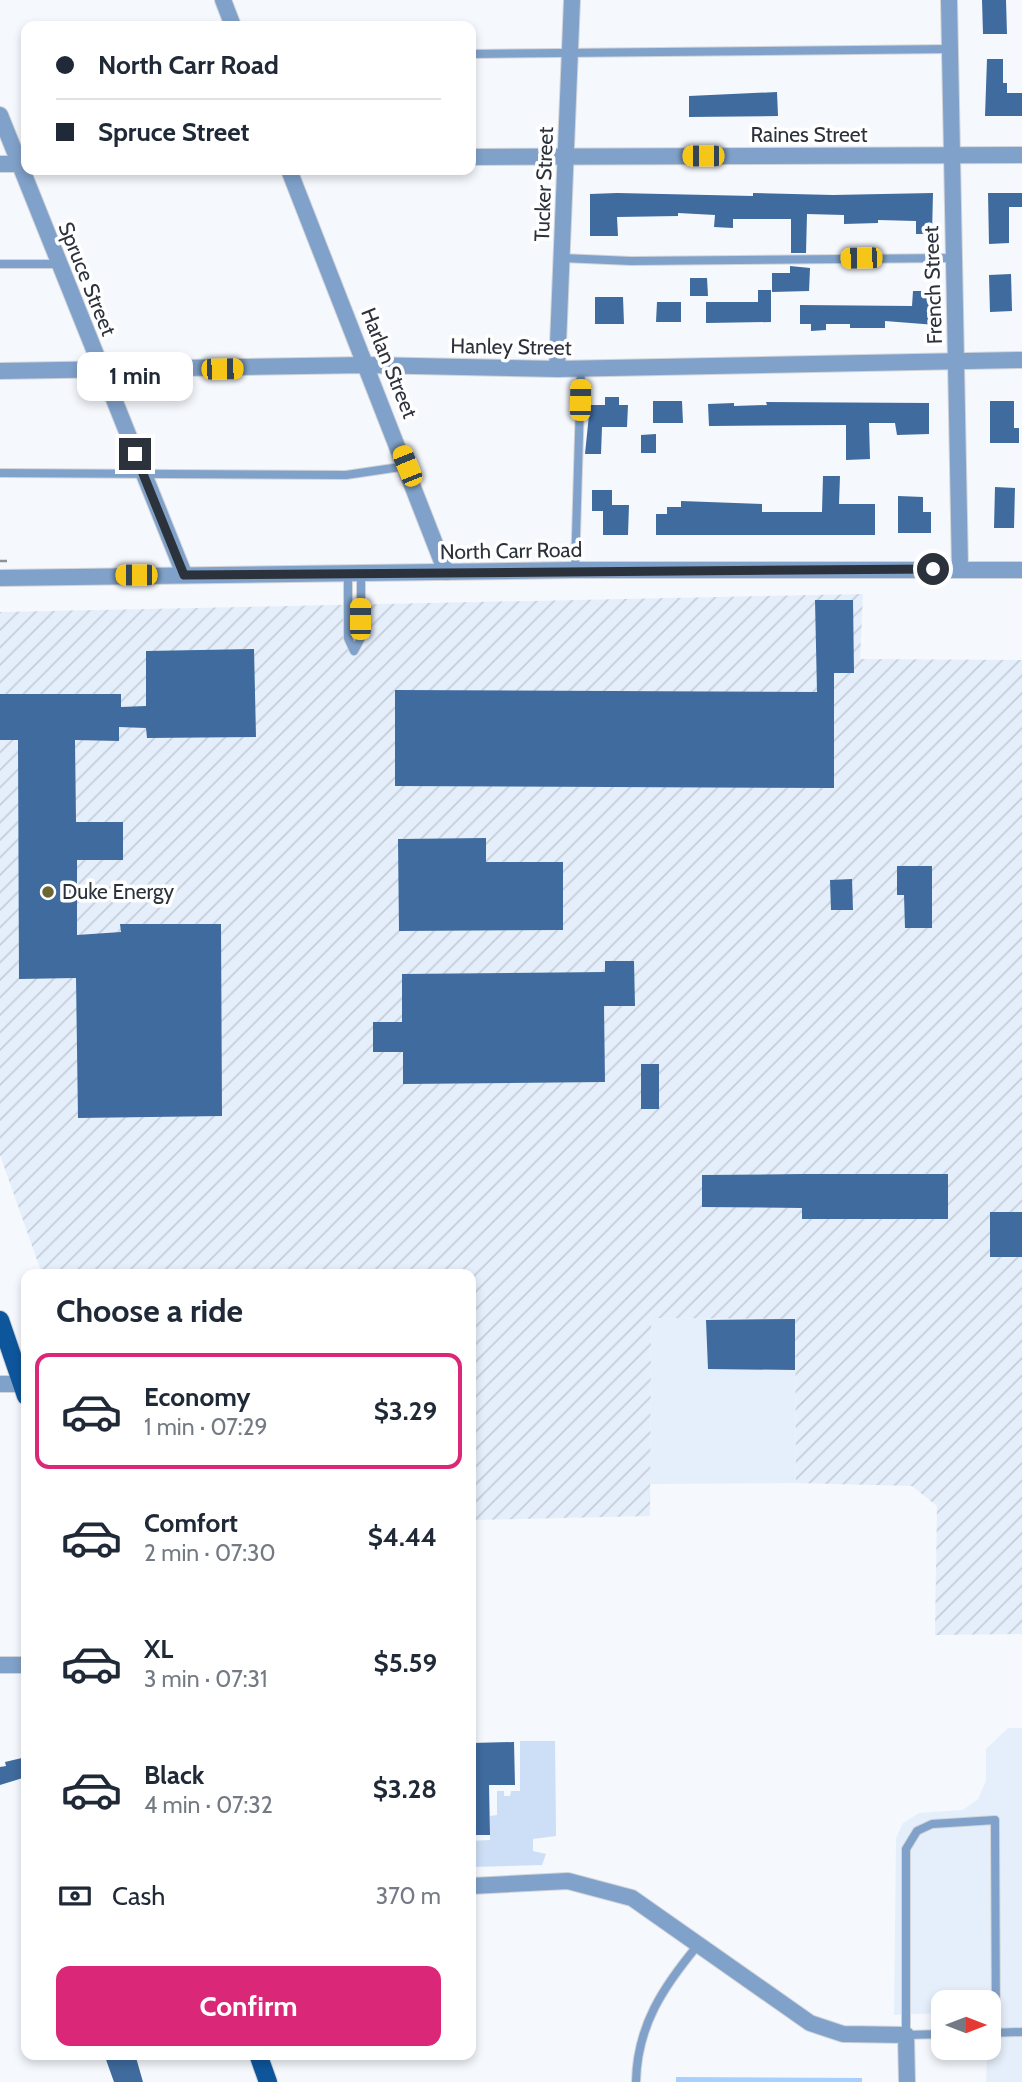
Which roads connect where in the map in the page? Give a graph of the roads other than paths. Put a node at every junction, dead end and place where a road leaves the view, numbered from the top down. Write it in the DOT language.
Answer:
graph roads {
  1 [pos="223,0"];
  2 [pos="572,0"];
  3 [pos="949,0"];
  4 [pos="231,21"];
  5 [pos="950,50"];
  6 [pos="570,53"];
  7 [pos="476,54"];
  8 [pos="0,115"];
  9 [pos="951,155"];
  10 [pos="1022,155"];
  11 [pos="476,157"];
  12 [pos="566,157"];
  13 [pos="21,160"];
  14 [pos="0,164"];
  15 [pos="21,164"];
  16 [pos="27,175"];
  17 [pos="291,175"];
  18 [pos="562,258"];
  19 [pos="954,258"];
  20 [pos="0,264"];
  21 [pos="59,264"];
  22 [pos="956,359"];
  23 [pos="1022,360"];
  24 [pos="367,365"];
  25 [pos="580,368"];
  26 [pos="557,369"];
  27 [pos="102,370"];
  28 [pos="0,371"];
  29 [pos="407,466"];
  30 [pos="0,473"];
  31 [pos="144,475"];
  32 [pos="960,569"];
  33 [pos="575,570"];
  34 [pos="1022,570"];
  35 [pos="446,572"];
  36 [pos="184,575"];
  37 [pos="354,575"];
  38 [pos="0,578"];
  39 [pos="0,1320"];
  40 [pos="21,1381"];
  41 [pos="0,1384"];
  42 [pos="21,1389"];
  43 [pos="0,1665"];
  44 [pos="21,1665"];
  45 [pos="476,1886"];
  46 [pos="698,1945"];
  47 [pos="993,1990"];
  48 [pos="1022,2032"];
  49 [pos="1001,2033"];
  50 [pos="931,2034"];
  51 [pos="906,2035"];
  52 [pos="260,2060"];
  53 [pos="268,2082"];
  54 [pos="636,2082"];
  55 [pos="907,2082"];
  1 -- 4 [label="street"];
  2 -- 6 [label="street, Tucker Street"];
  3 -- 5 [label="street, French Street"];
  5 -- 6 [label="lane"];
  5 -- 9 [label="street, French Street"];
  6 -- 7 [label="lane"];
  6 -- 12 [label="street, Tucker Street"];
  8 -- 13 [label="street, Spruce Street"];
  9 -- 10 [label="street, Raines Street"];
  9 -- 12 [label="street, Raines Street"];
  9 -- 19 [label="street, French Street"];
  11 -- 12 [label="street, Raines Street"];
  12 -- 18 [label="street, Tucker Street"];
  14 -- 15 [label="street"];
  16 -- 21 [label="street, Spruce Street"];
  17 -- 24 [label="street, Harlan Street"];
  18 -- 19 [label="lane"];
  18 -- 26 [label="street, Tucker Street"];
  19 -- 22 [label="street, French Street"];
  20 -- 21 [label="lane"];
  21 -- 27 [label="street, Spruce Street"];
  22 -- 23 [label="street, Hanley Street"];
  22 -- 25 [label="street, Hanley Street"];
  22 -- 32 [label="street, French Street"];
  24 -- 26 [label="street, Hanley Street"];
  24 -- 27 [label="street, Hanley Street"];
  24 -- 29 [label="street, Harlan Street"];
  25 -- 26 [label="street, Hanley Street"];
  25 -- 33 [label="lane"];
  27 -- 28 [label="street, Hanley Street"];
  27 -- 31 [label="street, Spruce Street"];
  29 -- 31 [label="lane"];
  29 -- 35 [label="street, Harlan Street"];
  30 -- 31 [label="lane"];
  31 -- 36 [label="street, Spruce Street"];
  32 -- 33 [label="street, North Carr Road"];
  32 -- 34 [label="street, North Carr Road"];
  33 -- 35 [label="street, North Carr Road"];
  35 -- 37 [label="street, North Carr Road"];
  36 -- 37 [label="street, North Carr Road"];
  36 -- 38 [label="street, North Carr Road"];
  37 -- 37 [label="lane"];
  39 -- 40 [label="main road"];
  41 -- 42 [label="street"];
  43 -- 44 [label="street"];
  45 -- 46 [label="street"];
  46 -- 51 [label="street"];
  46 -- 54 [label="lane"];
  47 -- 51 [label="lane"];
  48 -- 49 [label="lane"];
  50 -- 51 [label="lane"];
  51 -- 55 [label="street"];
  52 -- 53 [label="main road"];
}
